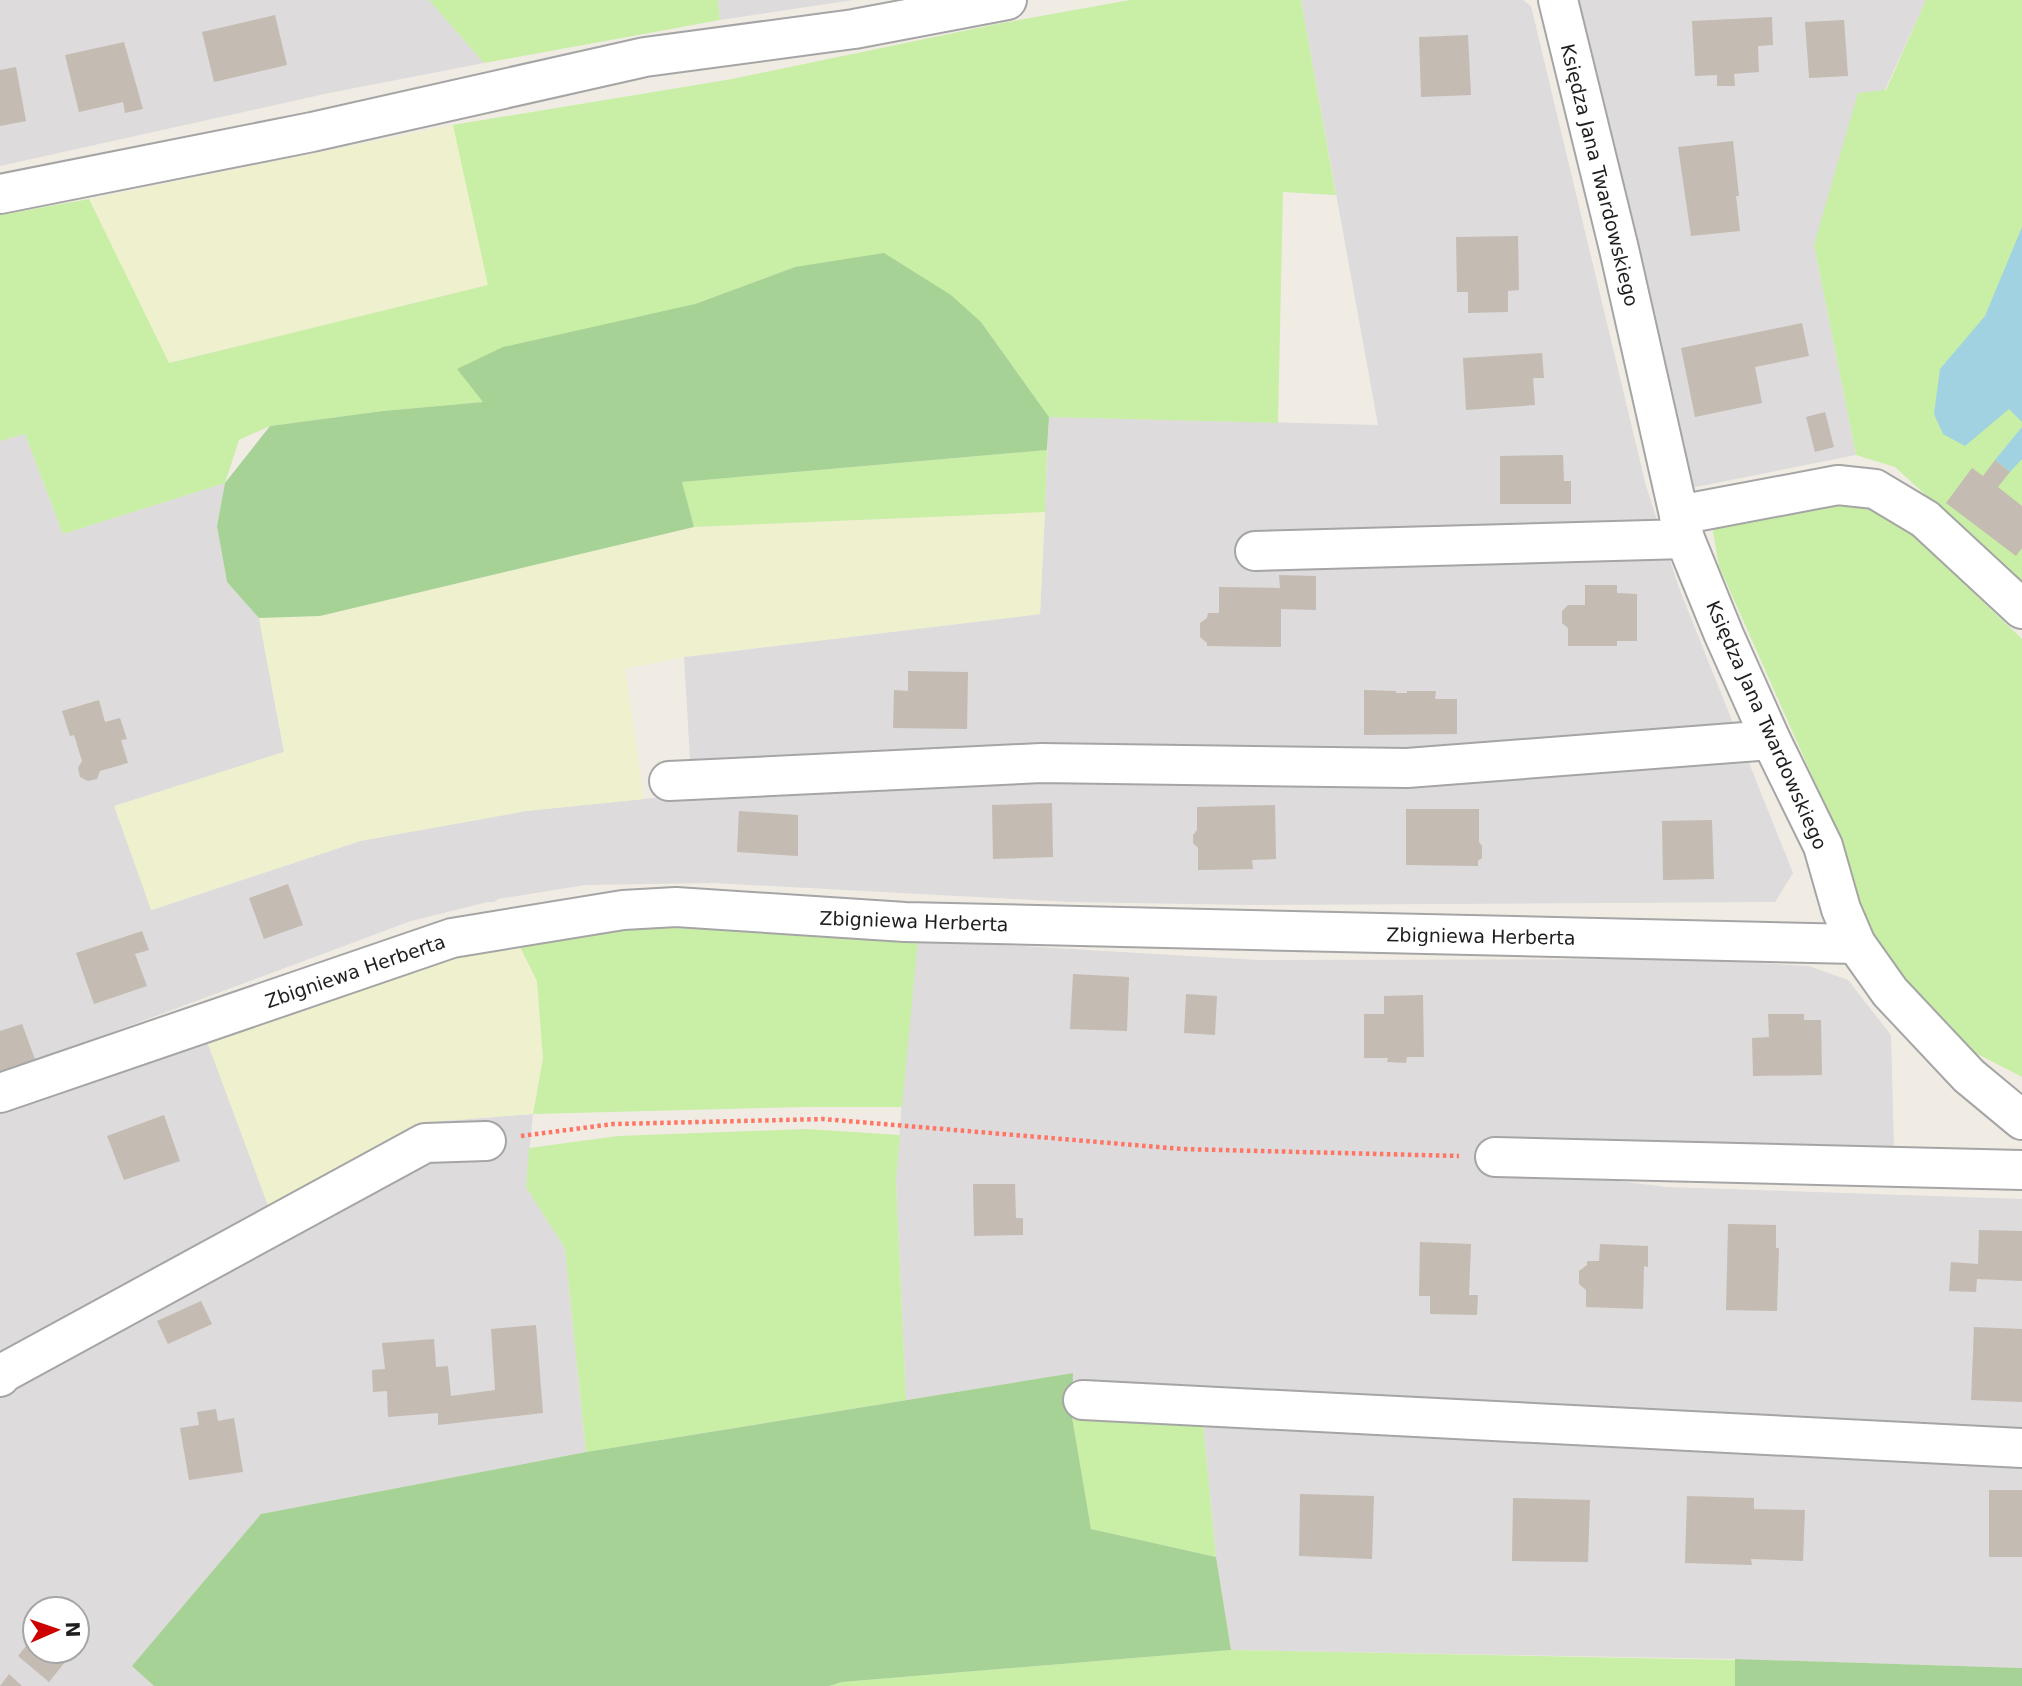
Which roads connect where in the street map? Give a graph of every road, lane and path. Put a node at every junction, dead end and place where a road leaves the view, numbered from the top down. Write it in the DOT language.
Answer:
graph roads {
  1 [pos="1007,0"];
  2 [pos="1558,0"];
  3 [pos="0,194"];
  4 [pos="1682,527"];
  5 [pos="1255,551"];
  6 [pos="2022,609"];
  7 [pos="1771,740"];
  8 [pos="669,781"];
  9 [pos="1856,944"];
  10 [pos="0,1093"];
  11 [pos="2022,1120"];
  12 [pos="485,1141"];
  13 [pos="1495,1157"];
  14 [pos="2022,1170"];
  15 [pos="0,1377"];
  16 [pos="1083,1400"];
  17 [pos="2022,1448"];
  1 -- 3 [label="street"];
  2 -- 4 [label="street, Księdza Jana Twardowskiego"];
  4 -- 5 [label="street"];
  4 -- 6 [label="street"];
  4 -- 7 [label="street, Księdza Jana Twardowskiego"];
  7 -- 8 [label="street"];
  7 -- 9 [label="street, Księdza Jana Twardowskiego"];
  9 -- 10 [label="street, Zbigniewa Herberta"];
  9 -- 11 [label="street, Księdza Jana Twardowskiego"];
  12 -- 13 [label="path"];
  12 -- 15 [label="street"];
  13 -- 14 [label="street"];
  16 -- 17 [label="street"];
}
